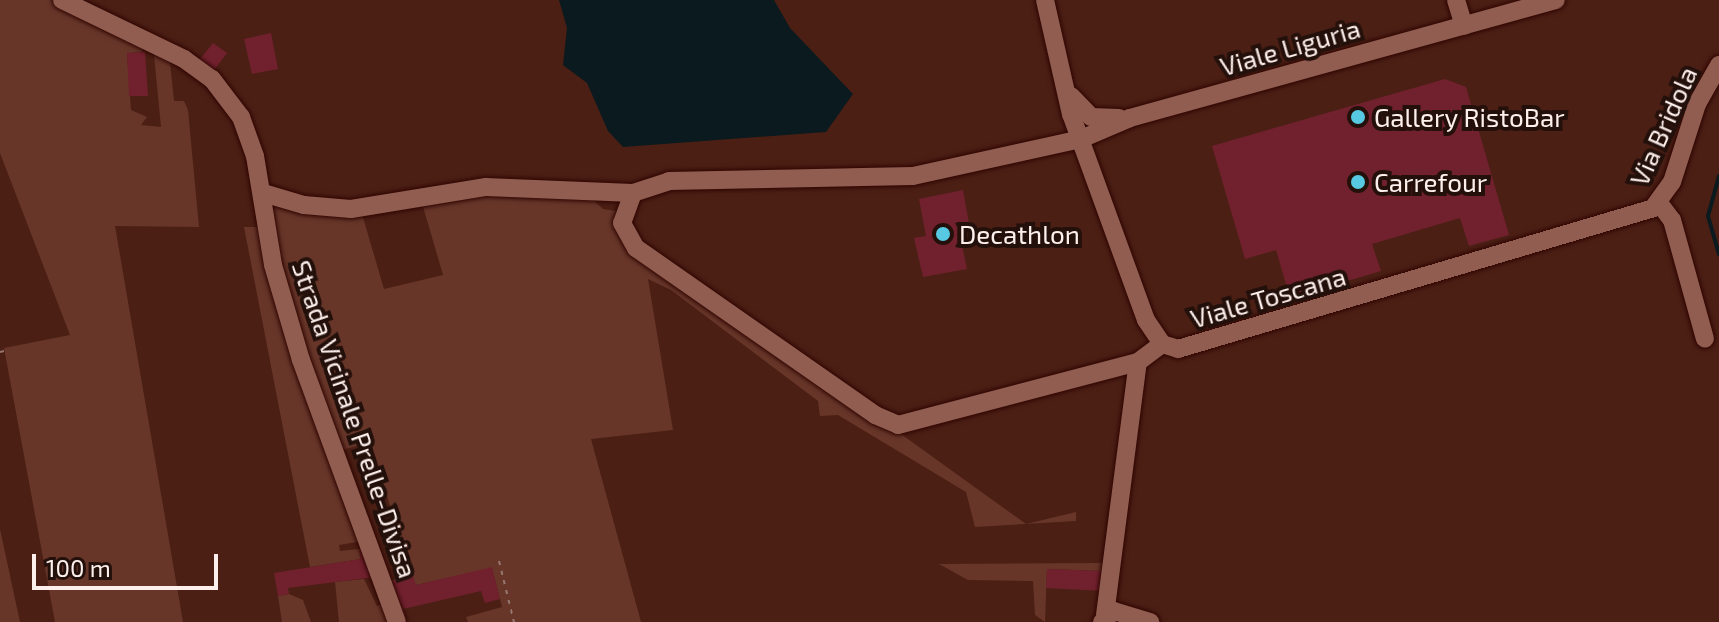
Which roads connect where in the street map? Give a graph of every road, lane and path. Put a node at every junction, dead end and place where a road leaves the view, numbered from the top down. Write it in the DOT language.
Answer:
graph roads {
  1 [pos="62,0"];
  2 [pos="1045,0"];
  3 [pos="1456,0"];
  4 [pos="1556,0"];
  5 [pos="1464,26"];
  6 [pos="1719,65"];
  7 [pos="1066,86"];
  8 [pos="1130,118"];
  9 [pos="1081,139"];
  10 [pos="263,193"];
  11 [pos="633,193"];
  12 [pos="1656,205"];
  13 [pos="1705,339"];
  14 [pos="1162,344"];
  15 [pos="1138,362"];
  16 [pos="499,561"];
  17 [pos="1103,619"];
  18 [pos="397,622"];
  19 [pos="514,622"];
  20 [pos="1150,622"];
  1 -- 10 [label="street, Strada Vicinale Prelle-Divisa"];
  2 -- 7 [label="street, Viale Toscana"];
  3 -- 5 [label="street"];
  4 -- 5 [label="street, Viale Liguria"];
  5 -- 8 [label="street, Viale Liguria"];
  6 -- 12 [label="street, Via Bridola"];
  7 -- 8 [label="street"];
  7 -- 9 [label="street, Viale Toscana"];
  8 -- 9 [label="street"];
  9 -- 11 [label="street"];
  9 -- 14 [label="street, Viale Toscana"];
  10 -- 11 [label="street"];
  10 -- 18 [label="street, Strada Vicinale Prelle-Divisa"];
  11 -- 15 [label="street"];
  12 -- 13 [label="street"];
  12 -- 14 [label="street, Viale Toscana"];
  14 -- 15 [label="street"];
  15 -- 17 [label="street"];
  16 -- 19 [label="path"];
  17 -- 20 [label="street"];
}
